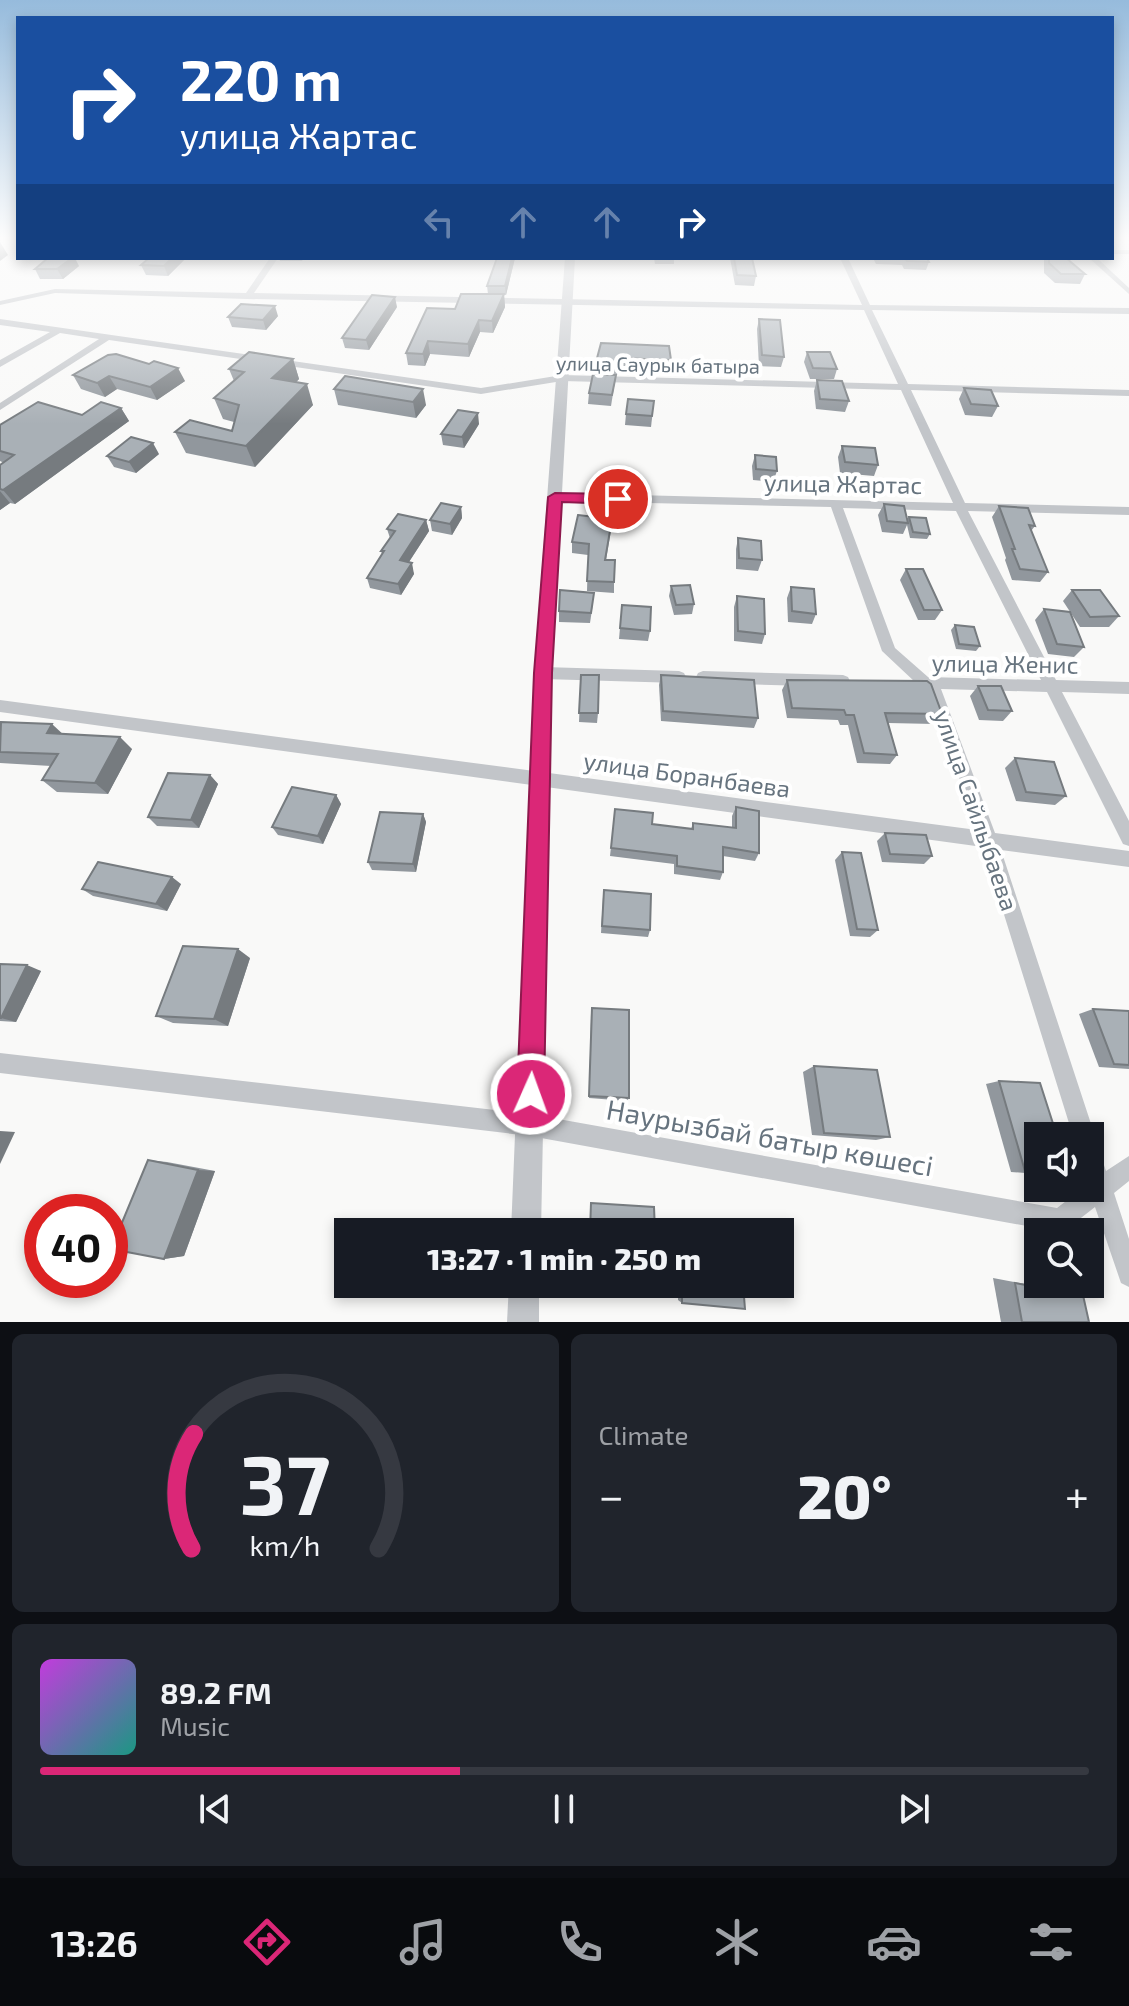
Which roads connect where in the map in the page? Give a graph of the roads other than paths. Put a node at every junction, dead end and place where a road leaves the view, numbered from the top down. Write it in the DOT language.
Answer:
graph roads {
  1 [pos="444,301"];
  2 [pos="863,301"];
  3 [pos="567,303"];
  4 [pos="866,308"];
  5 [pos="1129,311"];
  6 [pos="0,322"];
  7 [pos="56,332"];
  8 [pos="105,339"];
  9 [pos="0,364"];
  10 [pos="562,378"];
  11 [pos="904,387"];
  12 [pos="1129,393"];
  13 [pos="0,407"];
  14 [pos="555,497"];
  15 [pos="836,505"];
  16 [pos="961,508"];
  17 [pos="1129,511"];
  18 [pos="543,673"];
  19 [pos="861,681"];
  20 [pos="893,682"];
  21 [pos="924,683"];
  22 [pos="1051,686"];
  23 [pos="1129,688"];
  24 [pos="0,706"];
  25 [pos="541,777"];
  26 [pos="1129,838"];
  27 [pos="989,840"];
  28 [pos="1129,859"];
  29 [pos="0,1063"];
  30 [pos="1080,1122"];
  31 [pos="530,1125"];
  32 [pos="1129,1167"];
  33 [pos="1104,1186"];
  34 [pos="1104,1197"];
  35 [pos="1083,1202"];
  36 [pos="527,1218"];
  37 [pos="1129,1275"];
  38 [pos="524,1298"];
  39 [pos="523,1322"];
  1 -- 3 [label="street"];
  2 -- 4 [label="street"];
  3 -- 4 [label="street"];
  3 -- 10 [label="street"];
  4 -- 5 [label="street"];
  4 -- 11 [label="street"];
  6 -- 7 [label="street, улица Саурык батыра"];
  7 -- 8 [label="street, улица Саурык батыра"];
  7 -- 9 [label="street"];
  8 -- 10 [label="street, улица Саурык батыра"];
  8 -- 13 [label="street"];
  10 -- 11 [label="street, улица Саурык батыра"];
  10 -- 14 [label="street"];
  11 -- 12 [label="street, улица Саурык батыра"];
  11 -- 16 [label="street"];
  14 -- 15 [label="street, улица Жартас"];
  14 -- 18 [label="street"];
  15 -- 16 [label="street, улица Жартас"];
  15 -- 21 [label="street, улица Сайлыбаева"];
  16 -- 17 [label="street, улица Жартас"];
  16 -- 22 [label="street"];
  18 -- 19 [label="street"];
  18 -- 25 [label="street"];
  20 -- 21 [label="street, улица Женис"];
  21 -- 22 [label="street, улица Женис"];
  21 -- 27 [label="street, улица Сайлыбаева"];
  22 -- 23 [label="street, улица Женис"];
  22 -- 26 [label="street"];
  24 -- 25 [label="street, улица Боранбаева"];
  25 -- 27 [label="street, улица Боранбаева"];
  25 -- 31 [label="street"];
  27 -- 28 [label="street, улица Боранбаева"];
  27 -- 30 [label="street, улица Сайлыбаева"];
  29 -- 31 [label="street, Наурызбай батыр көшесі"];
  31 -- 35 [label="street, Наурызбай батыр көшесі"];
  31 -- 36 [label="street"];
  32 -- 33 [label="street, Наурызбай батыр көшесі"];
  34 -- 37 [label="street"];
  38 -- 39 [label="street"];
}
